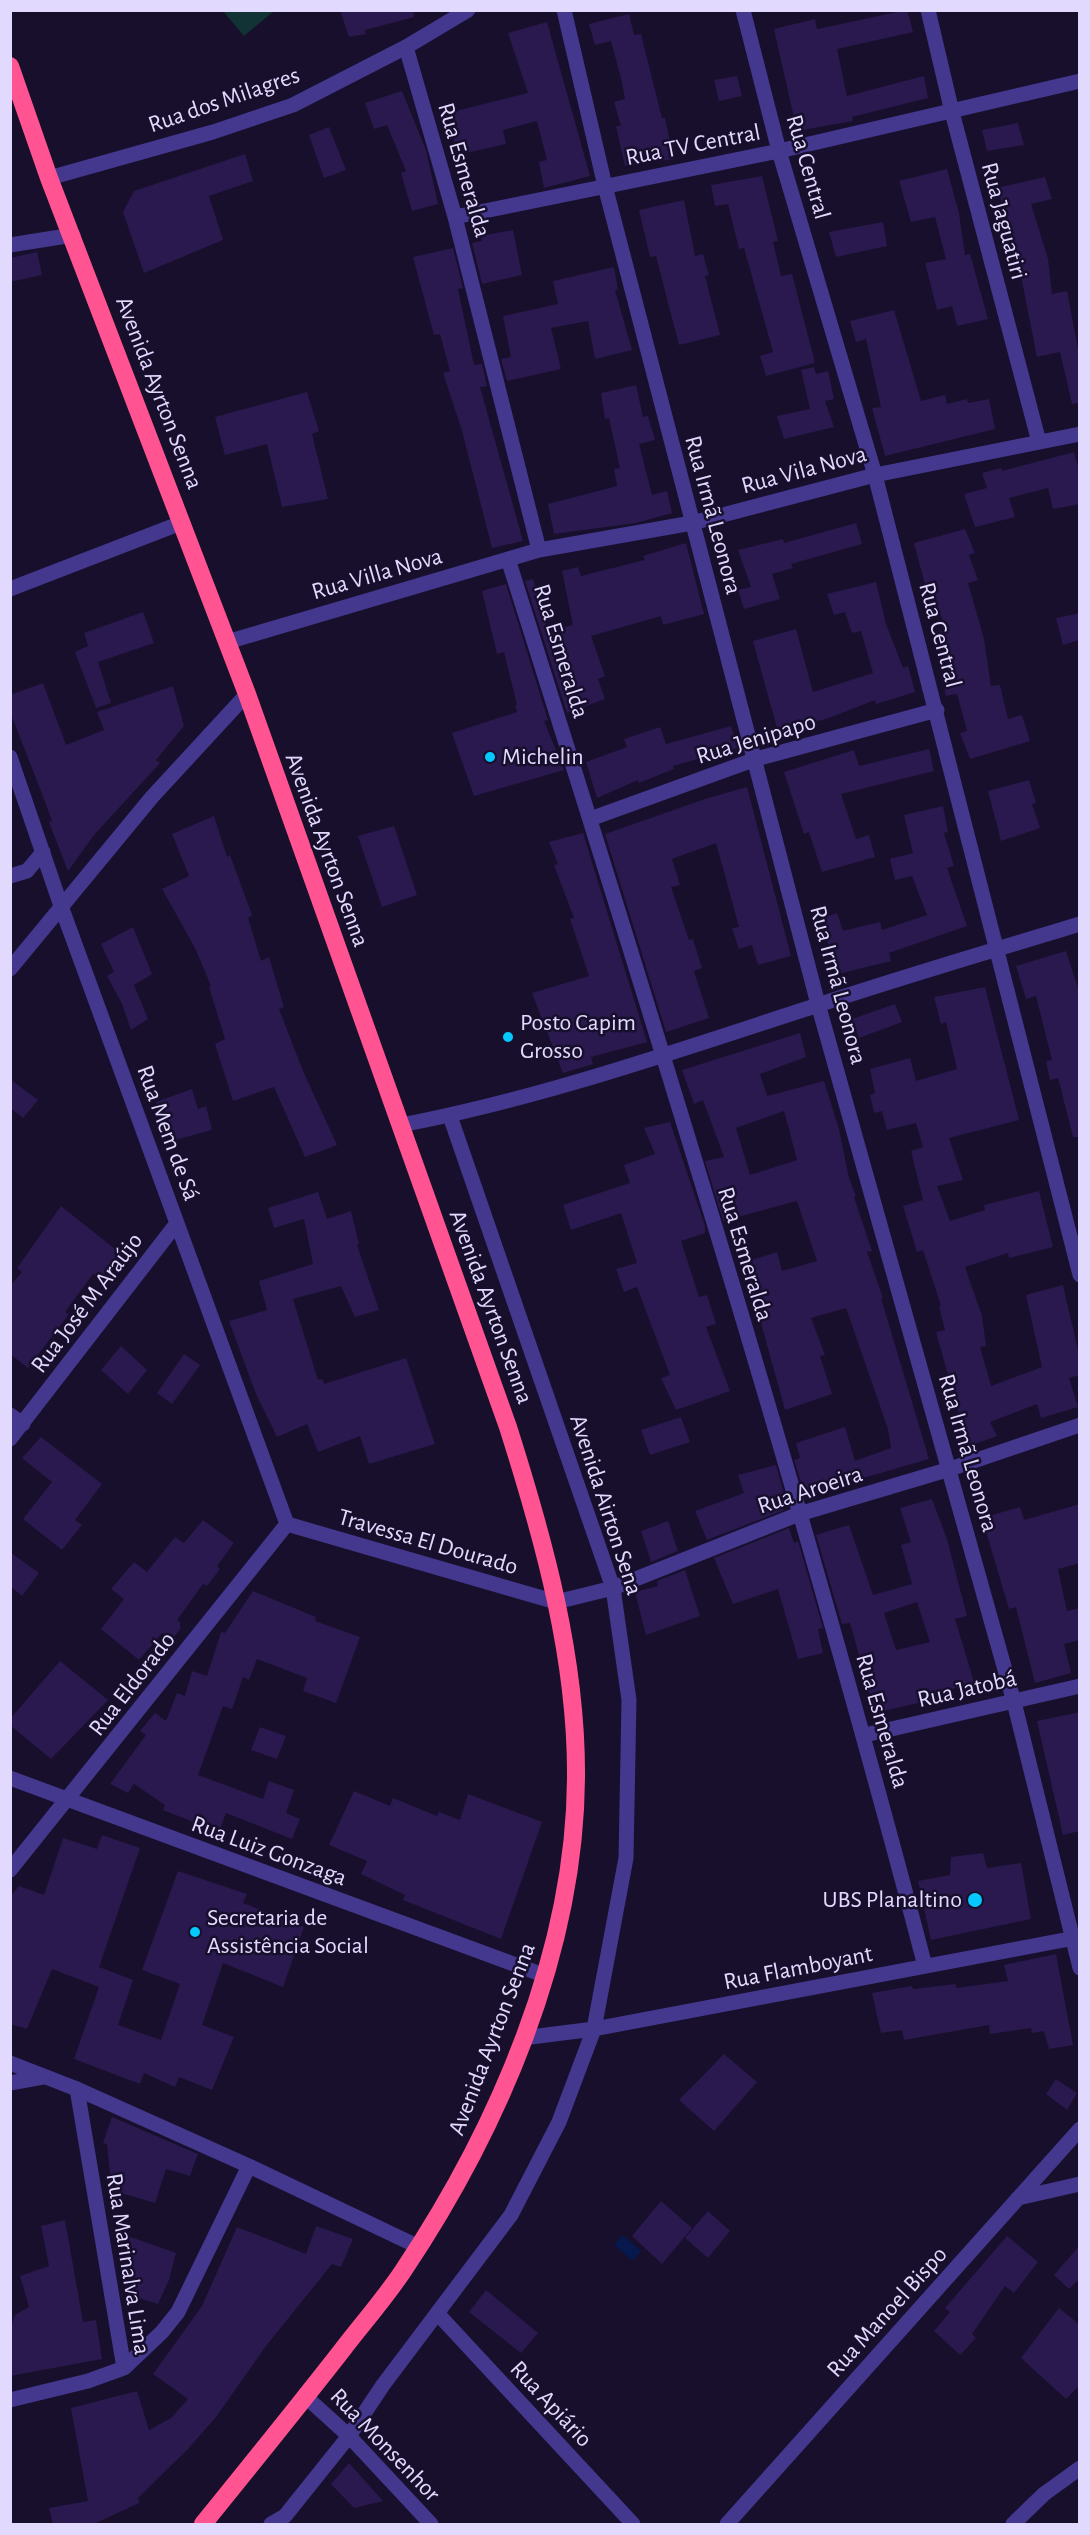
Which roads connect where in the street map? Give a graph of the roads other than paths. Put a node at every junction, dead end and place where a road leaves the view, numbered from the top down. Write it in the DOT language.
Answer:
graph roads {
  1 [pos="468,10"];
  2 [pos="564,10"];
  3 [pos="743,10"];
  4 [pos="928,10"];
  5 [pos="406,47"];
  6 [pos="10,66"];
  7 [pos="1080,81"];
  8 [pos="952,112"];
  9 [pos="779,151"];
  10 [pos="49,178"];
  11 [pos="605,186"];
  12 [pos="455,217"];
  13 [pos="73,235"];
  14 [pos="10,245"];
  15 [pos="1080,434"];
  16 [pos="1039,442"];
  17 [pos="875,475"];
  18 [pos="182,523"];
  19 [pos="692,523"];
  20 [pos="539,550"];
  21 [pos="508,559"];
  22 [pos="10,589"];
  23 [pos="227,642"];
  24 [pos="247,694"];
  25 [pos="937,710"];
  26 [pos="10,757"];
  27 [pos="756,759"];
  28 [pos="590,819"];
  29 [pos="43,852"];
  30 [pos="10,876"];
  31 [pos="61,906"];
  32 [pos="1080,924"];
  33 [pos="995,950"];
  34 [pos="10,969"];
  35 [pos="818,1004"];
  36 [pos="663,1056"];
  37 [pos="450,1116"];
  38 [pos="401,1125"];
  39 [pos="177,1223"];
  40 [pos="1080,1275"];
  41 [pos="17,1420"];
  42 [pos="1080,1425"];
  43 [pos="10,1439"];
  44 [pos="950,1469"];
  45 [pos="799,1514"];
  46 [pos="287,1524"];
  47 [pos="613,1588"];
  48 [pos="556,1602"];
  49 [pos="1080,1686"];
  50 [pos="1014,1702"];
  51 [pos="864,1735"];
  52 [pos="10,1778"];
  53 [pos="67,1801"];
  54 [pos="10,1870"];
  55 [pos="1075,1938"];
  56 [pos="925,1966"];
  57 [pos="1080,1968"];
  58 [pos="546,1977"];
  59 [pos="594,2029"];
  60 [pos="523,2038"];
  61 [pos="10,2064"];
  62 [pos="43,2077"];
  63 [pos="10,2083"];
  64 [pos="77,2089"];
  65 [pos="1080,2129"];
  66 [pos="249,2166"];
  67 [pos="1080,2184"];
  68 [pos="1018,2198"];
  69 [pos="418,2247"];
  70 [pos="437,2313"];
  71 [pos="124,2368"];
  72 [pos="306,2397"];
  73 [pos="10,2400"];
  74 [pos="349,2436"];
  75 [pos="1080,2468"];
  76 [pos="202,2524"];
  77 [pos="271,2524"];
  78 [pos="431,2524"];
  79 [pos="633,2524"];
  80 [pos="727,2524"];
  81 [pos="1013,2524"];
  1 -- 5 [label="street, Rua dos Milagres"];
  2 -- 11 [label="street, Rua Irmã Leonora"];
  3 -- 9 [label="street, Rua Central"];
  4 -- 8 [label="street, Rua Jaguatiri"];
  5 -- 10 [label="street, Rua dos Milagres"];
  5 -- 12 [label="street, Rua Esmeralda"];
  6 -- 10 [label="highway, Avenida Ayrton Senna"];
  7 -- 8 [label="street, Rua TV Central"];
  8 -- 9 [label="street, Rua TV Central"];
  8 -- 16 [label="street, Rua Jaguatiri"];
  9 -- 11 [label="street, Rua TV Central"];
  9 -- 17 [label="street, Rua Central"];
  10 -- 13 [label="highway, Avenida Ayrton Senna"];
  11 -- 12 [label="street, Rua TV Central"];
  11 -- 19 [label="street, Rua Irmã Leonora"];
  12 -- 20 [label="street, Rua Esmeralda"];
  13 -- 14 [label="street"];
  13 -- 18 [label="highway, Avenida Ayrton Senna"];
  15 -- 16 [label="street, Rua Vila Nova"];
  16 -- 17 [label="street, Rua Vila Nova"];
  17 -- 19 [label="street, Rua Vila Nova"];
  17 -- 25 [label="street, Rua Central"];
  18 -- 22 [label="street"];
  18 -- 23 [label="highway, Avenida Ayrton Senna"];
  19 -- 20 [label="street, Rua Vila Nova"];
  19 -- 27 [label="street, Rua Irmã Leonora"];
  20 -- 21 [label="street, Rua Villa Nova"];
  21 -- 23 [label="street, Rua Villa Nova"];
  21 -- 28 [label="street, Rua Esmeralda"];
  23 -- 24 [label="highway, Avenida Ayrton Senna"];
  24 -- 31 [label="street"];
  24 -- 38 [label="highway, Avenida Ayrton Senna"];
  25 -- 27 [label="street, Rua Jenipapo"];
  25 -- 33 [label="street, Rua Central"];
  26 -- 29 [label="street, Rua Mem de Sá"];
  27 -- 28 [label="street, Rua Jenipapo"];
  27 -- 35 [label="street, Rua Irmã Leonora"];
  28 -- 36 [label="street, Rua Esmeralda"];
  29 -- 30 [label="street"];
  29 -- 31 [label="street, Rua Mem de Sá"];
  31 -- 34 [label="street"];
  31 -- 39 [label="street, Rua Mem de Sá"];
  32 -- 33 [label="street"];
  33 -- 35 [label="street"];
  33 -- 40 [label="street, Rua Central"];
  35 -- 36 [label="street"];
  35 -- 44 [label="street, Rua Irmã Leonora"];
  36 -- 37 [label="street"];
  36 -- 45 [label="street, Rua Esmeralda"];
  37 -- 38 [label="street"];
  37 -- 47 [label="street, Avenida Airton Sena"];
  38 -- 48 [label="highway, Avenida Ayrton Senna"];
  39 -- 41 [label="street, Rua José M Araújo"];
  39 -- 46 [label="street, Rua Mem de Sá"];
  41 -- 43 [label="street, Rua José M Araújo"];
  42 -- 44 [label="street, Rua Aroeira"];
  44 -- 45 [label="street, Rua Aroeira"];
  44 -- 50 [label="street, Rua Irmã Leonora"];
  45 -- 47 [label="street, Rua Aroeira"];
  45 -- 51 [label="street, Rua Esmeralda"];
  46 -- 48 [label="street, Travessa El Dourado"];
  46 -- 53 [label="street, Rua Eldorado"];
  47 -- 48 [label="street, Rua Aroeira"];
  47 -- 59 [label="street, Avenida Airton Sena"];
  48 -- 58 [label="highway, Avenida Ayrton Senna"];
  49 -- 50 [label="street, Rua Jatobá"];
  50 -- 51 [label="street, Rua Jatobá"];
  50 -- 55 [label="street, Rua Irmã Leonora"];
  51 -- 56 [label="street, Rua Esmeralda"];
  52 -- 53 [label="street, Rua Luiz Gonzaga"];
  53 -- 54 [label="street, Rua Eldorado"];
  53 -- 58 [label="street, Rua Luiz Gonzaga"];
  55 -- 56 [label="street, Rua Flamboyant"];
  55 -- 57 [label="street, Rua Irmã Leonora"];
  56 -- 59 [label="street, Rua Flamboyant"];
  58 -- 60 [label="highway, Avenida Ayrton Senna"];
  59 -- 60 [label="street, Rua Flamboyant"];
  59 -- 70 [label="street, Avenida Airton Sena"];
  60 -- 69 [label="highway, Avenida Ayrton Senna"];
  61 -- 62 [label="street"];
  62 -- 63 [label="street"];
  62 -- 64 [label="street"];
  64 -- 66 [label="street"];
  64 -- 71 [label="street, Rua Marinalva Lima"];
  65 -- 68 [label="street, Rua Manoel Bispo"];
  66 -- 69 [label="street"];
  66 -- 71 [label="street"];
  67 -- 68 [label="street"];
  68 -- 80 [label="street, Rua Manoel Bispo"];
  69 -- 72 [label="highway, Avenida Ayrton Senna"];
  70 -- 74 [label="street, Avenida Airton Sena"];
  70 -- 79 [label="street, Rua Apiário"];
  71 -- 73 [label="street, Rua Marinalva Lima"];
  72 -- 74 [label="street, Rua Monsenhor"];
  72 -- 76 [label="highway, Avenida Ayrton Senna"];
  74 -- 77 [label="street, Avenida Airton Sena"];
  74 -- 78 [label="street, Rua Monsenhor"];
  75 -- 81 [label="street"];
}
